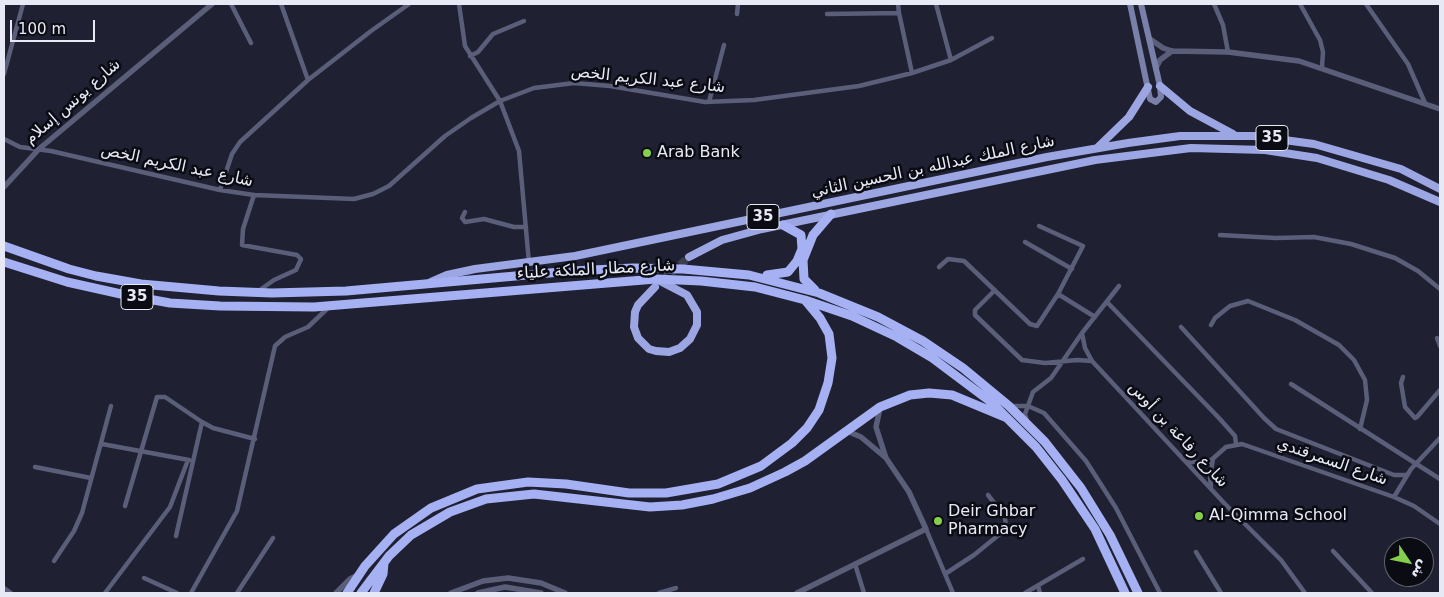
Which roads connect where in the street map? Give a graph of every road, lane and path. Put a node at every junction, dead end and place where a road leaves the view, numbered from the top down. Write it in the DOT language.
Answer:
graph roads {
  1 [pos="23,4"];
  2 [pos="212,4"];
  3 [pos="231,4"];
  4 [pos="281,4"];
  5 [pos="410,4"];
  6 [pos="459,4"];
  7 [pos="738,4"];
  8 [pos="898,4"];
  9 [pos="936,4"];
  10 [pos="1130,4"];
  11 [pos="1141,4"];
  12 [pos="1214,4"];
  13 [pos="1300,4"];
  14 [pos="1366,4"];
  15 [pos="900,13"];
  16 [pos="737,14"];
  17 [pos="827,14"];
  18 [pos="524,21"];
  19 [pos="992,38"];
  20 [pos="1150,39"];
  21 [pos="251,43"];
  22 [pos="724,45"];
  23 [pos="1172,51"];
  24 [pos="1228,52"];
  25 [pos="470,56"];
  26 [pos="951,60"];
  27 [pos="1322,67"];
  28 [pos="1156,68"];
  29 [pos="912,73"];
  30 [pos="4,74"];
  31 [pos="308,80"];
  32 [pos="1160,86"];
  33 [pos="1148,87"];
  34 [pos="500,101"];
  35 [pos="709,102"];
  36 [pos="1425,103"];
  37 [pos="1440,108"];
  38 [pos="1237,136"];
  39 [pos="4,138"];
  40 [pos="1097,148"];
  41 [pos="39,149"];
  42 [pos="4,187"];
  43 [pos="1440,188"];
  44 [pos="220,190"];
  45 [pos="254,195"];
  46 [pos="1440,202"];
  47 [pos="465,212"];
  48 [pos="831,214"];
  49 [pos="783,225"];
  50 [pos="1039,226"];
  51 [pos="526,227"];
  52 [pos="1220,235"];
  53 [pos="1024,242"];
  54 [pos="4,246"];
  55 [pos="689,257"];
  56 [pos="4,262"];
  57 [pos="529,263"];
  58 [pos="939,267"];
  59 [pos="1072,269"];
  60 [pos="749,275"];
  61 [pos="270,282"];
  62 [pos="430,282"];
  63 [pos="655,283"];
  64 [pos="1119,286"];
  65 [pos="1440,289"];
  66 [pos="995,290"];
  67 [pos="256,293"];
  68 [pos="272,293"];
  69 [pos="819,293"];
  70 [pos="1058,294"];
  71 [pos="805,300"];
  72 [pos="1107,302"];
  73 [pos="330,306"];
  74 [pos="311,307"];
  75 [pos="319,316"];
  76 [pos="1095,317"];
  77 [pos="1210,325"];
  78 [pos="1181,327"];
  79 [pos="1082,333"];
  80 [pos="1437,338"];
  81 [pos="1440,346"];
  82 [pos="1092,361"];
  83 [pos="1062,362"];
  84 [pos="1404,377"];
  85 [pos="1291,384"];
  86 [pos="1440,390"];
  87 [pos="111,406"];
  88 [pos="1009,406"];
  89 [pos="1028,406"];
  90 [pos="880,407"];
  91 [pos="1007,418"];
  92 [pos="202,422"];
  93 [pos="1028,424"];
  94 [pos="1360,429"];
  95 [pos="847,431"];
  96 [pos="1440,438"];
  97 [pos="255,439"];
  98 [pos="102,444"];
  99 [pos="1236,444"];
  100 [pos="142,452"];
  101 [pos="886,458"];
  102 [pos="1213,459"];
  103 [pos="191,461"];
  104 [pos="1188,462"];
  105 [pos="1415,463"];
  106 [pos="34,467"];
  107 [pos="1406,474"];
  108 [pos="91,478"];
  109 [pos="1440,479"];
  110 [pos="521,482"];
  111 [pos="1211,489"];
  112 [pos="517,495"];
  113 [pos="988,495"];
  114 [pos="1394,497"];
  115 [pos="125,506"];
  116 [pos="1440,524"];
  117 [pos="926,529"];
  118 [pos="176,536"];
  119 [pos="272,538"];
  120 [pos="1333,551"];
  121 [pos="1196,552"];
  122 [pos="1083,559"];
  123 [pos="54,561"];
  124 [pos="384,561"];
  125 [pos="855,564"];
  126 [pos="358,574"];
  127 [pos="945,574"];
  128 [pos="144,578"];
  129 [pos="1038,586"];
  130 [pos="4,588"];
  131 [pos="676,588"];
  132 [pos="1304,592"];
  133 [pos="12,593"];
  134 [pos="105,593"];
  135 [pos="177,593"];
  136 [pos="191,593"];
  137 [pos="237,593"];
  138 [pos="336,593"];
  139 [pos="347,593"];
  140 [pos="360,593"];
  141 [pos="374,593"];
  142 [pos="451,593"];
  143 [pos="478,593"];
  144 [pos="541,593"];
  145 [pos="565,593"];
  146 [pos="659,593"];
  147 [pos="797,593"];
  148 [pos="864,593"];
  149 [pos="953,593"];
  150 [pos="1024,593"];
  151 [pos="1040,593"];
  152 [pos="1125,593"];
  153 [pos="1138,593"];
  154 [pos="1160,593"];
  155 [pos="1221,593"];
  156 [pos="1298,593"];
  157 [pos="1372,593"];
  1 -- 30 [label="street"];
  2 -- 41 [label="street, شارع يونس إسلام"];
  3 -- 21 [label="street"];
  4 -- 31 [label="street"];
  5 -- 31 [label="street"];
  6 -- 25 [label="street"];
  7 -- 16 [label="street"];
  8 -- 15 [label="street"];
  9 -- 26 [label="street"];
  10 -- 33 [label="main road"];
  11 -- 20 [label="main road"];
  12 -- 24 [label="street"];
  13 -- 27 [label="street"];
  14 -- 36 [label="street"];
  15 -- 17 [label="street"];
  15 -- 29 [label="street"];
  18 -- 25 [label="street"];
  19 -- 26 [label="street, شارع عبد الكريم الخص"];
  20 -- 23 [label="street"];
  20 -- 28 [label="main road"];
  22 -- 35 [label="street"];
  23 -- 24 [label="street"];
  23 -- 28 [label="street"];
  24 -- 27 [label="street"];
  25 -- 34 [label="street"];
  26 -- 29 [label="street, شارع عبد الكريم الخص"];
  27 -- 36 [label="street"];
  28 -- 32 [label="main road"];
  29 -- 35 [label="street, شارع عبد الكريم الخص"];
  31 -- 44 [label="street"];
  32 -- 33 [label="main road"];
  32 -- 38 [label="highway"];
  33 -- 40 [label="highway"];
  34 -- 35 [label="street, شارع عبد الكريم الخص"];
  34 -- 45 [label="street, شارع عبد الكريم الخص"];
  34 -- 51 [label="street"];
  36 -- 37 [label="street"];
  38 -- 40 [label="highway, شارع الملك عبدالله بن الحسين الثاني / 35"];
  38 -- 43 [label="highway, شارع الملك عبدالله بن الحسين الثاني / 35"];
  39 -- 41 [label="street, شارع عبد الكريم الخص"];
  40 -- 57 [label="highway, شارع الملك عبدالله بن الحسين الثاني / 35"];
  41 -- 42 [label="street, شارع يونس إسلام"];
  41 -- 44 [label="street, شارع عبد الكريم الخص"];
  44 -- 45 [label="street, شارع عبد الكريم الخص"];
  45 -- 61 [label="street"];
  46 -- 48 [label="highway, شارع الملك عبدالله بن الحسين الثاني / 35"];
  47 -- 51 [label="street"];
  48 -- 49 [label="highway, شارع الملك عبدالله بن الحسين الثاني / 35"];
  48 -- 69 [label="highway"];
  49 -- 55 [label="highway, شارع الملك عبدالله بن الحسين الثاني / 35"];
  49 -- 60 [label="highway"];
  50 -- 59 [label="street"];
  51 -- 57 [label="street"];
  52 -- 65 [label="street"];
  53 -- 59 [label="street"];
  54 -- 67 [label="highway, شارع مطار الملكة علياء / 35"];
  56 -- 74 [label="highway, شارع مطار الملكة علياء / 35"];
  57 -- 62 [label="highway, شارع الملك عبدالله بن الحسين الثاني / 35"];
  58 -- 66 [label="street"];
  59 -- 70 [label="street"];
  60 -- 62 [label="highway, شارع مطار الملكة علياء / 35"];
  60 -- 69 [label="highway, شارع مطار الملكة علياء"];
  61 -- 67 [label="street"];
  61 -- 68 [label="street"];
  62 -- 68 [label="highway, شارع مطار الملكة علياء / 35"];
  63 -- 63 [label="highway, 35"];
  63 -- 71 [label="highway, شارع مطار الملكة علياء / 35"];
  63 -- 73 [label="highway, شارع مطار الملكة علياء / 35"];
  64 -- 72 [label="street"];
  66 -- 70 [label="street"];
  66 -- 83 [label="street"];
  67 -- 68 [label="highway, شارع مطار الملكة علياء / 35"];
  69 -- 88 [label="highway, شارع مطار الملكة علياء"];
  70 -- 76 [label="street"];
  71 -- 91 [label="highway, شارع مطار الملكة علياء"];
  71 -- 110 [label="highway"];
  72 -- 76 [label="street"];
  72 -- 99 [label="street"];
  73 -- 74 [label="highway, شارع مطار الملكة علياء / 35"];
  73 -- 75 [label="street"];
  74 -- 75 [label="street"];
  75 -- 97 [label="street"];
  76 -- 79 [label="street"];
  77 -- 94 [label="street"];
  78 -- 107 [label="street"];
  79 -- 82 [label="street, شارع رفاعة بن أوس"];
  79 -- 83 [label="street"];
  80 -- 81 [label="street"];
  82 -- 83 [label="street"];
  82 -- 104 [label="street, شارع رفاعة بن أوس"];
  83 -- 89 [label="street"];
  84 -- 86 [label="street"];
  85 -- 94 [label="street, شارع السمرقندي"];
  87 -- 98 [label="street"];
  88 -- 89 [label="street"];
  88 -- 93 [label="highway, شارع مطار الملكة علياء"];
  89 -- 93 [label="street"];
  89 -- 154 [label="street"];
  90 -- 91 [label="highway"];
  90 -- 95 [label="highway"];
  90 -- 101 [label="street"];
  91 -- 152 [label="highway, شارع مطار الملكة علياء"];
  92 -- 97 [label="street"];
  92 -- 100 [label="street"];
  92 -- 103 [label="street"];
  93 -- 153 [label="highway, شارع مطار الملكة علياء"];
  94 -- 105 [label="street, شارع السمرقندي"];
  95 -- 101 [label="street"];
  95 -- 112 [label="highway"];
  96 -- 105 [label="street"];
  97 -- 136 [label="street"];
  98 -- 100 [label="street"];
  98 -- 108 [label="street"];
  99 -- 102 [label="street"];
  99 -- 114 [label="street, شارع السمرقندي"];
  100 -- 103 [label="street"];
  100 -- 115 [label="street"];
  101 -- 117 [label="street"];
  102 -- 104 [label="street"];
  102 -- 111 [label="street"];
  103 -- 118 [label="street"];
  103 -- 134 [label="street"];
  104 -- 111 [label="street, شارع رفاعة بن أوس"];
  105 -- 107 [label="street"];
  105 -- 109 [label="street, شارع السمرقندي"];
  106 -- 108 [label="street"];
  107 -- 114 [label="street"];
  108 -- 123 [label="street"];
  110 -- 112 [label="highway"];
  110 -- 126 [label="highway"];
  111 -- 132 [label="street, شارع رفاعة بن أوس"];
  112 -- 124 [label="highway"];
  113 -- 127 [label="street"];
  114 -- 116 [label="street, شارع السمرقندي"];
  117 -- 125 [label="street"];
  117 -- 127 [label="street"];
  119 -- 137 [label="street"];
  120 -- 157 [label="street"];
  121 -- 155 [label="street"];
  122 -- 129 [label="street"];
  124 -- 140 [label="highway"];
  124 -- 141 [label="highway"];
  125 -- 147 [label="street"];
  125 -- 148 [label="street"];
  126 -- 138 [label="street"];
  126 -- 139 [label="highway"];
  127 -- 149 [label="street"];
  128 -- 135 [label="street"];
  129 -- 150 [label="street"];
  129 -- 151 [label="street"];
  130 -- 133 [label="street"];
  131 -- 146 [label="street"];
  132 -- 156 [label="street"];
  142 -- 145 [label="street"];
  143 -- 144 [label="street"];
}
